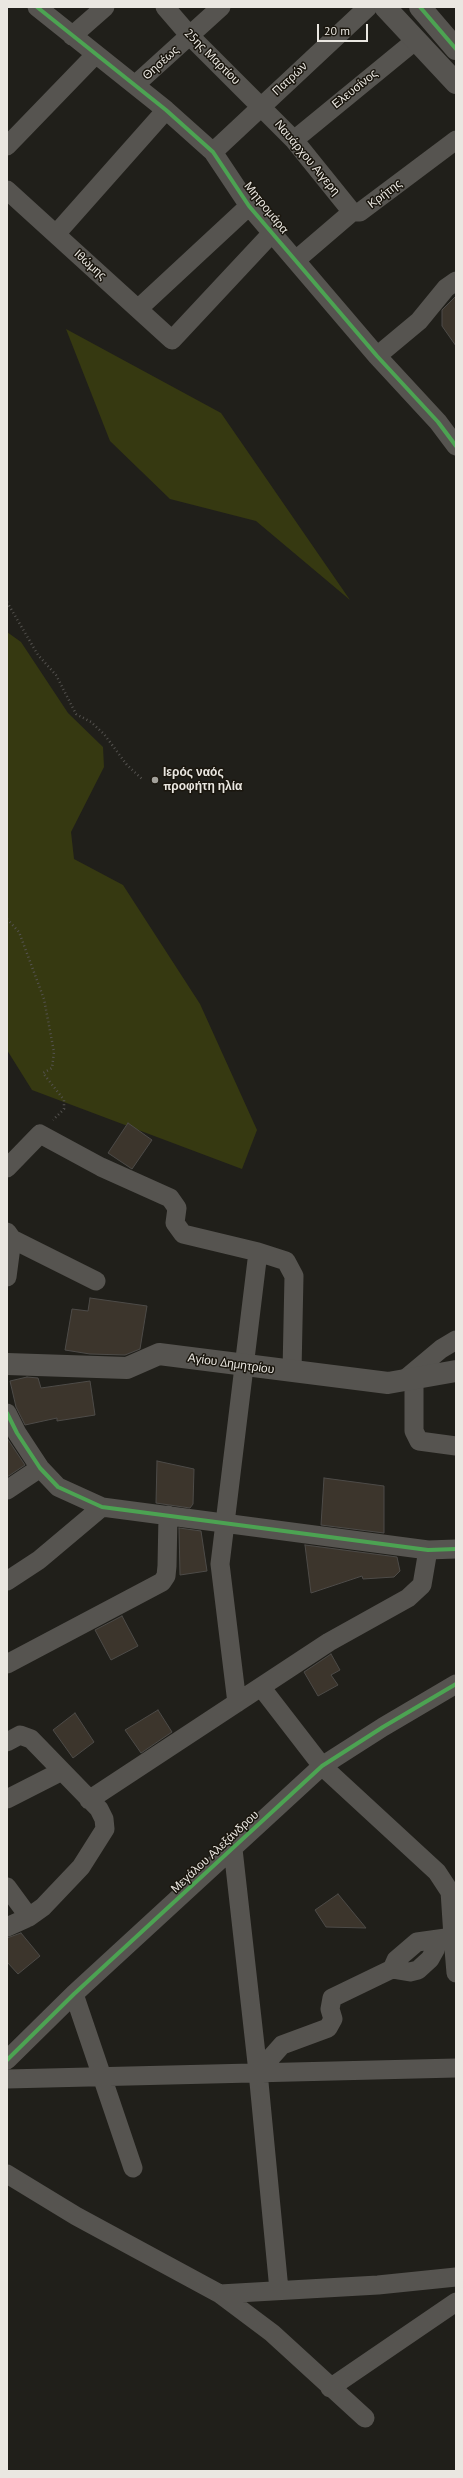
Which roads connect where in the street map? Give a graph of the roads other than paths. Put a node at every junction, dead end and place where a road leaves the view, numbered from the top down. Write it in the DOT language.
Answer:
graph roads {
  1 [pos="104,7"];
  2 [pos="165,7"];
  3 [pos="221,7"];
  4 [pos="368,7"];
  5 [pos="385,7"];
  6 [pos="420,7"];
  7 [pos="44,10"];
  8 [pos="72,36"];
  9 [pos="190,36"];
  10 [pos="416,40"];
  11 [pos="456,49"];
  12 [pos="96,54"];
  13 [pos="456,83"];
  14 [pos="135,85"];
  15 [pos="261,105"];
  16 [pos="166,110"];
  17 [pos="294,140"];
  18 [pos="456,140"];
  19 [pos="7,146"];
  20 [pos="213,152"];
  21 [pos="7,190"];
  22 [pos="249,206"];
  23 [pos="352,212"];
  24 [pos="272,233"];
  25 [pos="56,234"];
  26 [pos="296,260"];
  27 [pos="456,281"];
  28 [pos="138,309"];
  29 [pos="377,356"];
  30 [pos="456,446"];
  31 [pos="7,1168"];
  32 [pos="10,1235"];
  33 [pos="258,1252"];
  34 [pos="7,1277"];
  35 [pos="96,1281"];
  36 [pos="456,1340"];
  37 [pos="7,1364"];
  38 [pos="243,1366"];
  39 [pos="456,1371"];
  40 [pos="292,1372"];
  41 [pos="409,1379"];
  42 [pos="7,1414"];
  43 [pos="456,1446"];
  44 [pos="40,1468"];
  45 [pos="7,1490"];
  46 [pos="102,1507"];
  47 [pos="168,1515"];
  48 [pos="224,1522"];
  49 [pos="456,1549"];
  50 [pos="428,1550"];
  51 [pos="7,1582"];
  52 [pos="7,1664"];
  53 [pos="456,1684"];
  54 [pos="261,1686"];
  55 [pos="237,1703"];
  56 [pos="7,1742"];
  57 [pos="322,1766"];
  58 [pos="62,1772"];
  59 [pos="7,1799"];
  60 [pos="89,1800"];
  61 [pos="233,1849"];
  62 [pos="7,1887"];
  63 [pos="453,1896"];
  64 [pos="29,1917"];
  65 [pos="7,1926"];
  66 [pos="448,1937"];
  67 [pos="456,1973"];
  68 [pos="74,1994"];
  69 [pos="7,2060"];
  70 [pos="456,2068"];
  71 [pos="258,2072"];
  72 [pos="102,2077"];
  73 [pos="7,2079"];
  74 [pos="133,2168"];
  75 [pos="7,2174"];
  76 [pos="456,2277"];
  77 [pos="279,2290"];
  78 [pos="220,2294"];
  79 [pos="456,2302"];
  80 [pos="330,2388"];
  81 [pos="364,2418"];
  1 -- 8 [label="street"];
  2 -- 9 [label="street, 25ης Μαρτίου"];
  3 -- 9 [label="street, Θησέως"];
  4 -- 15 [label="street, Πατρών"];
  5 -- 10 [label="street"];
  6 -- 11 [label="street"];
  7 -- 8 [label="street, Μητρομάρα"];
  8 -- 12 [label="street, Μητρομάρα"];
  9 -- 14 [label="street, Θησέως"];
  9 -- 15 [label="street, 25ης Μαρτίου"];
  10 -- 13 [label="street"];
  10 -- 17 [label="street, Ελευσίνος"];
  12 -- 14 [label="street, Μητρομάρα"];
  12 -- 19 [label="street"];
  14 -- 16 [label="street, Μητρομάρα"];
  15 -- 17 [label="street, Ναυάρχου Αιγερη"];
  15 -- 20 [label="street, Πατρών"];
  16 -- 20 [label="street, Μητρομάρα"];
  16 -- 25 [label="street"];
  17 -- 23 [label="street, Ναυάρχου Αιγερη"];
  18 -- 23 [label="street, Κρήτης"];
  20 -- 22 [label="street, Μητρομάρα"];
  21 -- 25 [label="street, Ιθώμης"];
  22 -- 24 [label="street, Μητρομάρα"];
  22 -- 28 [label="street"];
  23 -- 26 [label="street, Κρήτης"];
  24 -- 26 [label="street, Μητρομάρα"];
  24 -- 28 [label="street, Ιθώμης"];
  25 -- 28 [label="street, Ιθώμης"];
  26 -- 29 [label="street, Μητρομάρα"];
  27 -- 29 [label="street"];
  29 -- 30 [label="street, Μητρομάρα"];
  31 -- 33 [label="street"];
  32 -- 34 [label="street"];
  32 -- 35 [label="street"];
  33 -- 38 [label="street"];
  33 -- 40 [label="street"];
  36 -- 41 [label="street"];
  37 -- 38 [label="street, Αγίου Δημητρίου"];
  38 -- 40 [label="street, Αγίου Δημητρίου"];
  38 -- 48 [label="street"];
  39 -- 41 [label="street, Αγίου Δημητρίου"];
  40 -- 41 [label="street, Αγίου Δημητρίου"];
  41 -- 43 [label="street"];
  42 -- 44 [label="street"];
  44 -- 45 [label="street"];
  44 -- 46 [label="street"];
  46 -- 47 [label="street"];
  46 -- 51 [label="street"];
  47 -- 48 [label="street"];
  47 -- 52 [label="street"];
  48 -- 50 [label="street"];
  48 -- 55 [label="street"];
  49 -- 50 [label="street"];
  50 -- 54 [label="street"];
  53 -- 57 [label="street, Μεγάλου Αλεξάνδρου"];
  54 -- 55 [label="street"];
  54 -- 57 [label="street"];
  55 -- 60 [label="street"];
  56 -- 58 [label="street"];
  57 -- 61 [label="street, Μεγάλου Αλεξάνδρου"];
  57 -- 63 [label="street"];
  58 -- 59 [label="street"];
  58 -- 60 [label="street"];
  60 -- 64 [label="street"];
  61 -- 68 [label="street, Μεγάλου Αλεξάνδρου"];
  61 -- 71 [label="street"];
  62 -- 64 [label="street"];
  63 -- 66 [label="street"];
  64 -- 65 [label="street"];
  66 -- 67 [label="street"];
  66 -- 71 [label="street"];
  68 -- 69 [label="street, Μεγάλου Αλεξάνδρου"];
  68 -- 72 [label="street"];
  70 -- 71 [label="street"];
  71 -- 72 [label="street"];
  71 -- 77 [label="street"];
  72 -- 73 [label="street"];
  72 -- 74 [label="street"];
  75 -- 78 [label="street"];
  76 -- 77 [label="street"];
  77 -- 78 [label="street"];
  78 -- 80 [label="street"];
  79 -- 80 [label="street"];
  80 -- 81 [label="street"];
}
